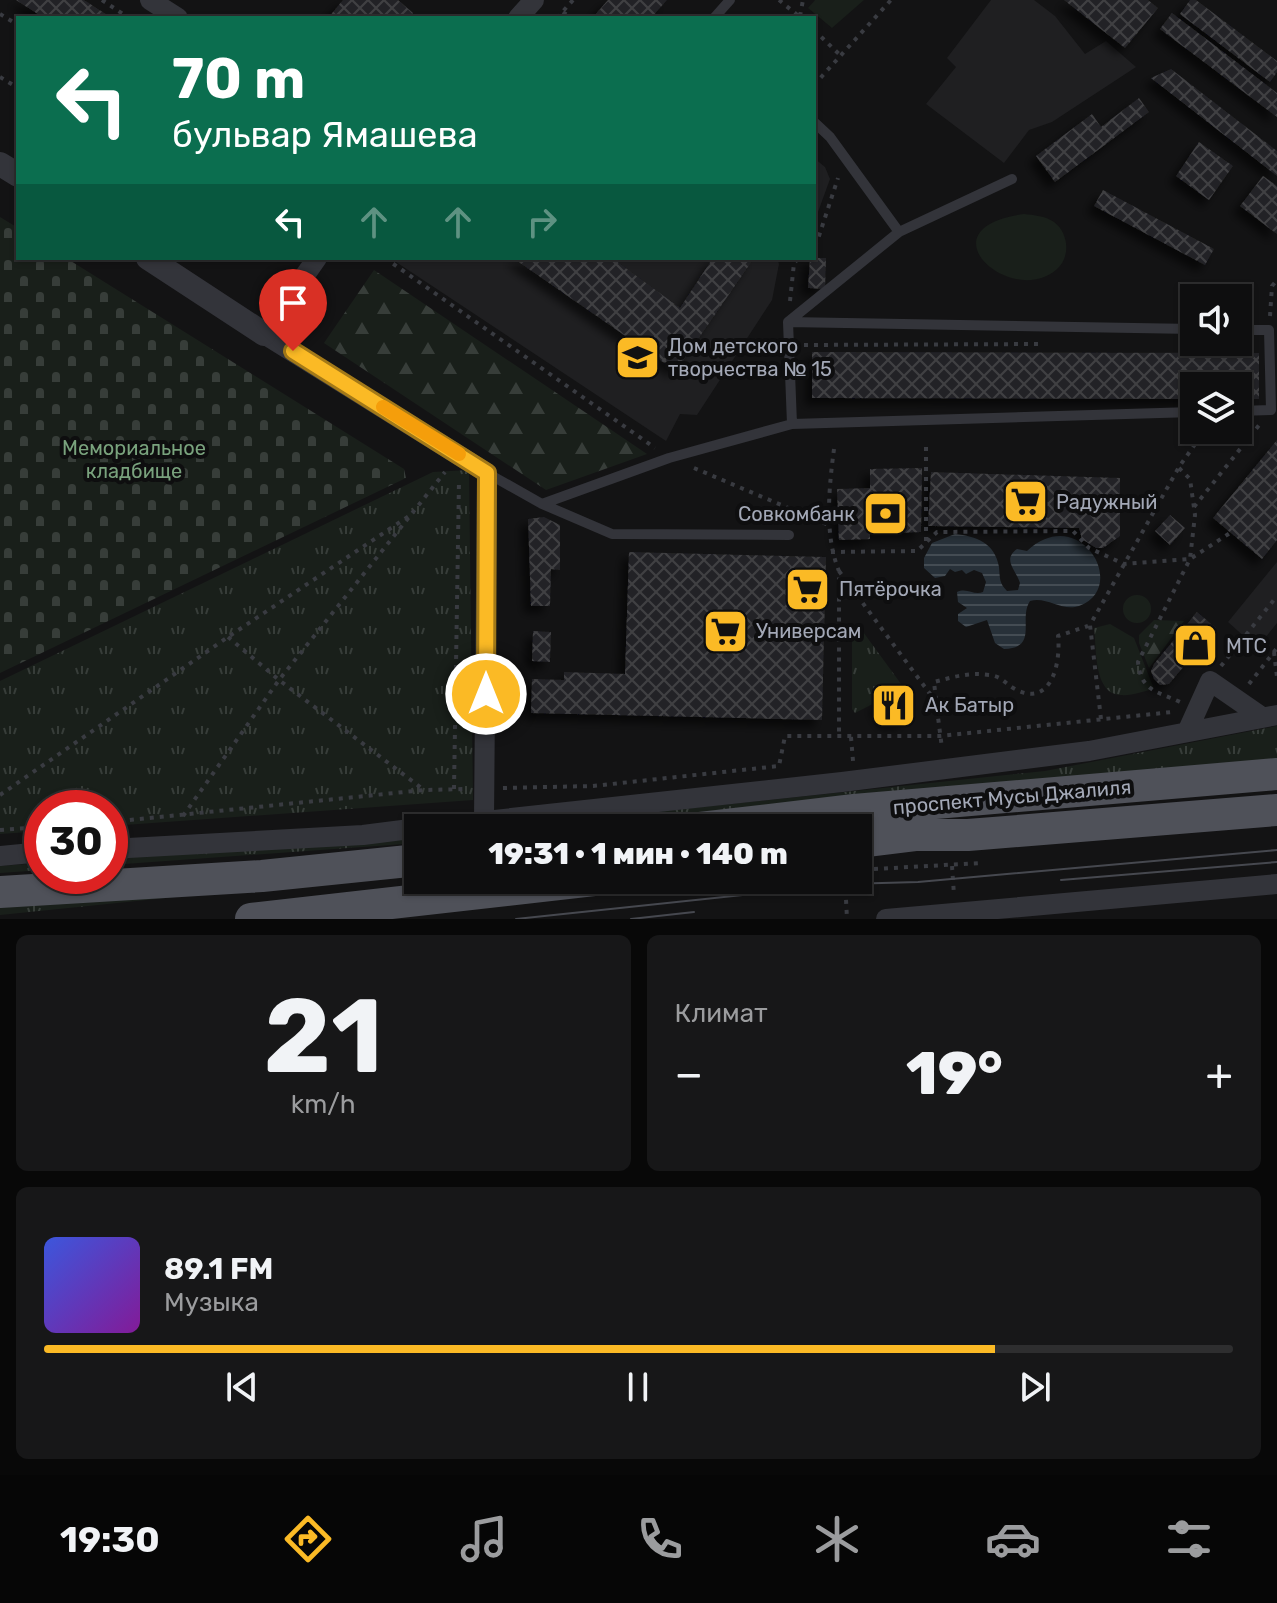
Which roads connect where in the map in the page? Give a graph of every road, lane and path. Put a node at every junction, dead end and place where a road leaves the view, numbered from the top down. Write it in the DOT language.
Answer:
graph roads {
  1 [pos="102,0"];
  2 [pos="150,0"];
  3 [pos="534,0"];
  4 [pos="573,0"];
  5 [pos="730,0"];
  6 [pos="779,0"];
  7 [pos="891,0"];
  8 [pos="563,12"];
  9 [pos="126,16"];
  10 [pos="175,16"];
  11 [pos="520,16"];
  12 [pos="559,16"];
  13 [pos="568,16"];
  14 [pos="716,16"];
  15 [pos="799,16"];
  16 [pos="816,32"];
  17 [pos="840,55"];
  18 [pos="816,83"];
  19 [pos="816,124"];
  20 [pos="836,170"];
  21 [pos="1012,179"];
  22 [pos="899,232"];
  23 [pos="816,243"];
  24 [pos="151,260"];
  25 [pos="316,260"];
  26 [pos="388,260"];
  27 [pos="1277,280"];
  28 [pos="788,322"];
  29 [pos="1180,329"];
  30 [pos="1252,330"];
  31 [pos="1269,330"];
  32 [pos="264,334"];
  33 [pos="1058,344"];
  34 [pos="804,345"];
  35 [pos="1271,410"];
  36 [pos="1252,411"];
  37 [pos="1180,412"];
  38 [pos="792,424"];
  39 [pos="1195,444"];
  40 [pos="926,447"];
  41 [pos="834,449"];
  42 [pos="459,454"];
  43 [pos="669,458"];
  44 [pos="1179,467"];
  45 [pos="487,473"];
  46 [pos="542,504"];
  47 [pos="1194,507"];
  48 [pos="412,514"];
  49 [pos="831,526"];
  50 [pos="1073,531"];
  51 [pos="1079,532"];
  52 [pos="1230,533"];
  53 [pos="789,535"];
  54 [pos="926,542"];
  55 [pos="1103,548"];
  56 [pos="831,552"];
  57 [pos="1108,556"];
  58 [pos="1190,559"];
  59 [pos="1124,564"];
  60 [pos="839,571"];
  61 [pos="1277,596"];
  62 [pos="1090,625"];
  63 [pos="228,637"];
  64 [pos="1275,650"];
  65 [pos="1277,677"];
  66 [pos="279,680"];
  67 [pos="1210,681"];
  68 [pos="1236,701"];
  69 [pos="936,702"];
  70 [pos="1197,709"];
  71 [pos="1270,716"];
  72 [pos="1101,719"];
  73 [pos="1102,727"];
  74 [pos="1187,732"];
  75 [pos="940,736"];
  76 [pos="839,737"];
  77 [pos="1277,774"];
  78 [pos="485,788"];
  79 [pos="454,789"];
  80 [pos="424,790"];
  81 [pos="0,795"];
  82 [pos="1277,810"];
  83 [pos="484,814"];
  84 [pos="541,814"];
  85 [pos="820,814"];
  86 [pos="183,816"];
  87 [pos="128,821"];
  88 [pos="24,828"];
  89 [pos="0,830"];
  90 [pos="404,830"];
  91 [pos="128,848"];
  92 [pos="872,853"];
  93 [pos="24,854"];
  94 [pos="0,856"];
  95 [pos="872,856"];
  96 [pos="404,861"];
  97 [pos="957,865"];
  98 [pos="1277,884"];
  99 [pos="0,892"];
  100 [pos="471,894"];
  101 [pos="846,894"];
  102 [pos="251,919"];
  103 [pos="847,919"];
  104 [pos="886,919"];
  1 -- 9 [label="path"];
  2 -- 10 [label="street"];
  3 -- 11 [label="street"];
  4 -- 8 [label="path"];
  5 -- 14 [label="lane"];
  6 -- 15 [label="path"];
  7 -- 17 [label="path"];
  8 -- 12 [label="path"];
  8 -- 13 [label="path"];
  16 -- 17 [label="path"];
  17 -- 18 [label="path"];
  19 -- 22 [label="lane"];
  20 -- 23 [label="path"];
  21 -- 22 [label="lane"];
  22 -- 28 [label="lane"];
  24 -- 32 [label="street"];
  25 -- 32 [label="street"];
  26 -- 43 [label="path"];
  27 -- 31 [label="path"];
  28 -- 29 [label="lane"];
  28 -- 38 [label="lane"];
  30 -- 31 [label="lane"];
  31 -- 35 [label="lane"];
  32 -- 42 [label="street"];
  33 -- 34 [label="path"];
  35 -- 36 [label="lane"];
  35 -- 47 [label="path"];
  37 -- 38 [label="lane"];
  38 -- 43 [label="lane"];
  39 -- 44 [label="path"];
  40 -- 54 [label="path"];
  41 -- 49 [label="path"];
  42 -- 45 [label="street"];
  42 -- 48 [label="path"];
  42 -- 79 [label="path"];
  43 -- 46 [label="lane"];
  43 -- 49 [label="path"];
  44 -- 47 [label="path"];
  44 -- 59 [label="path"];
  45 -- 46 [label="lane"];
  45 -- 78 [label="street"];
  46 -- 53 [label="lane"];
  47 -- 58 [label="path"];
  48 -- 63 [label="path"];
  48 -- 66 [label="path"];
  49 -- 56 [label="path"];
  50 -- 51 [label="path"];
  50 -- 54 [label="path"];
  50 -- 57 [label="path"];
  52 -- 58 [label="path"];
  54 -- 56 [label="path"];
  55 -- 57 [label="path"];
  56 -- 60 [label="path"];
  57 -- 59 [label="path"];
  58 -- 59 [label="path"];
  58 -- 70 [label="path"];
  59 -- 62 [label="path"];
  60 -- 69 [label="path"];
  60 -- 76 [label="path"];
  61 -- 67 [label="path"];
  62 -- 69 [label="path"];
  62 -- 72 [label="path"];
  63 -- 66 [label="path"];
  63 -- 81 [label="path"];
  64 -- 65 [label="path"];
  64 -- 68 [label="path"];
  66 -- 80 [label="path"];
  66 -- 86 [label="path"];
  67 -- 68 [label="street"];
  67 -- 70 [label="street"];
  68 -- 71 [label="street"];
  69 -- 75 [label="path"];
  70 -- 72 [label="path"];
  70 -- 74 [label="street"];
  71 -- 74 [label="street"];
  72 -- 73 [label="path"];
  72 -- 75 [label="path"];
  74 -- 84 [label="street"];
  75 -- 76 [label="path"];
  76 -- 78 [label="path"];
  77 -- 85 [label="main road, проспект Мусы Джалиля"];
  78 -- 79 [label="path"];
  78 -- 83 [label="street"];
  79 -- 80 [label="path"];
  80 -- 86 [label="path"];
  82 -- 92 [label="main road, проспект Мусы Джалиля"];
  86 -- 87 [label="path"];
  88 -- 89 [label="path"];
  90 -- 91 [label="street"];
  93 -- 94 [label="street"];
  95 -- 97 [label="path"];
  96 -- 99 [label="main road"];
  98 -- 104 [label="street"];
  100 -- 102 [label="main road"];
  101 -- 103 [label="path"];
}
